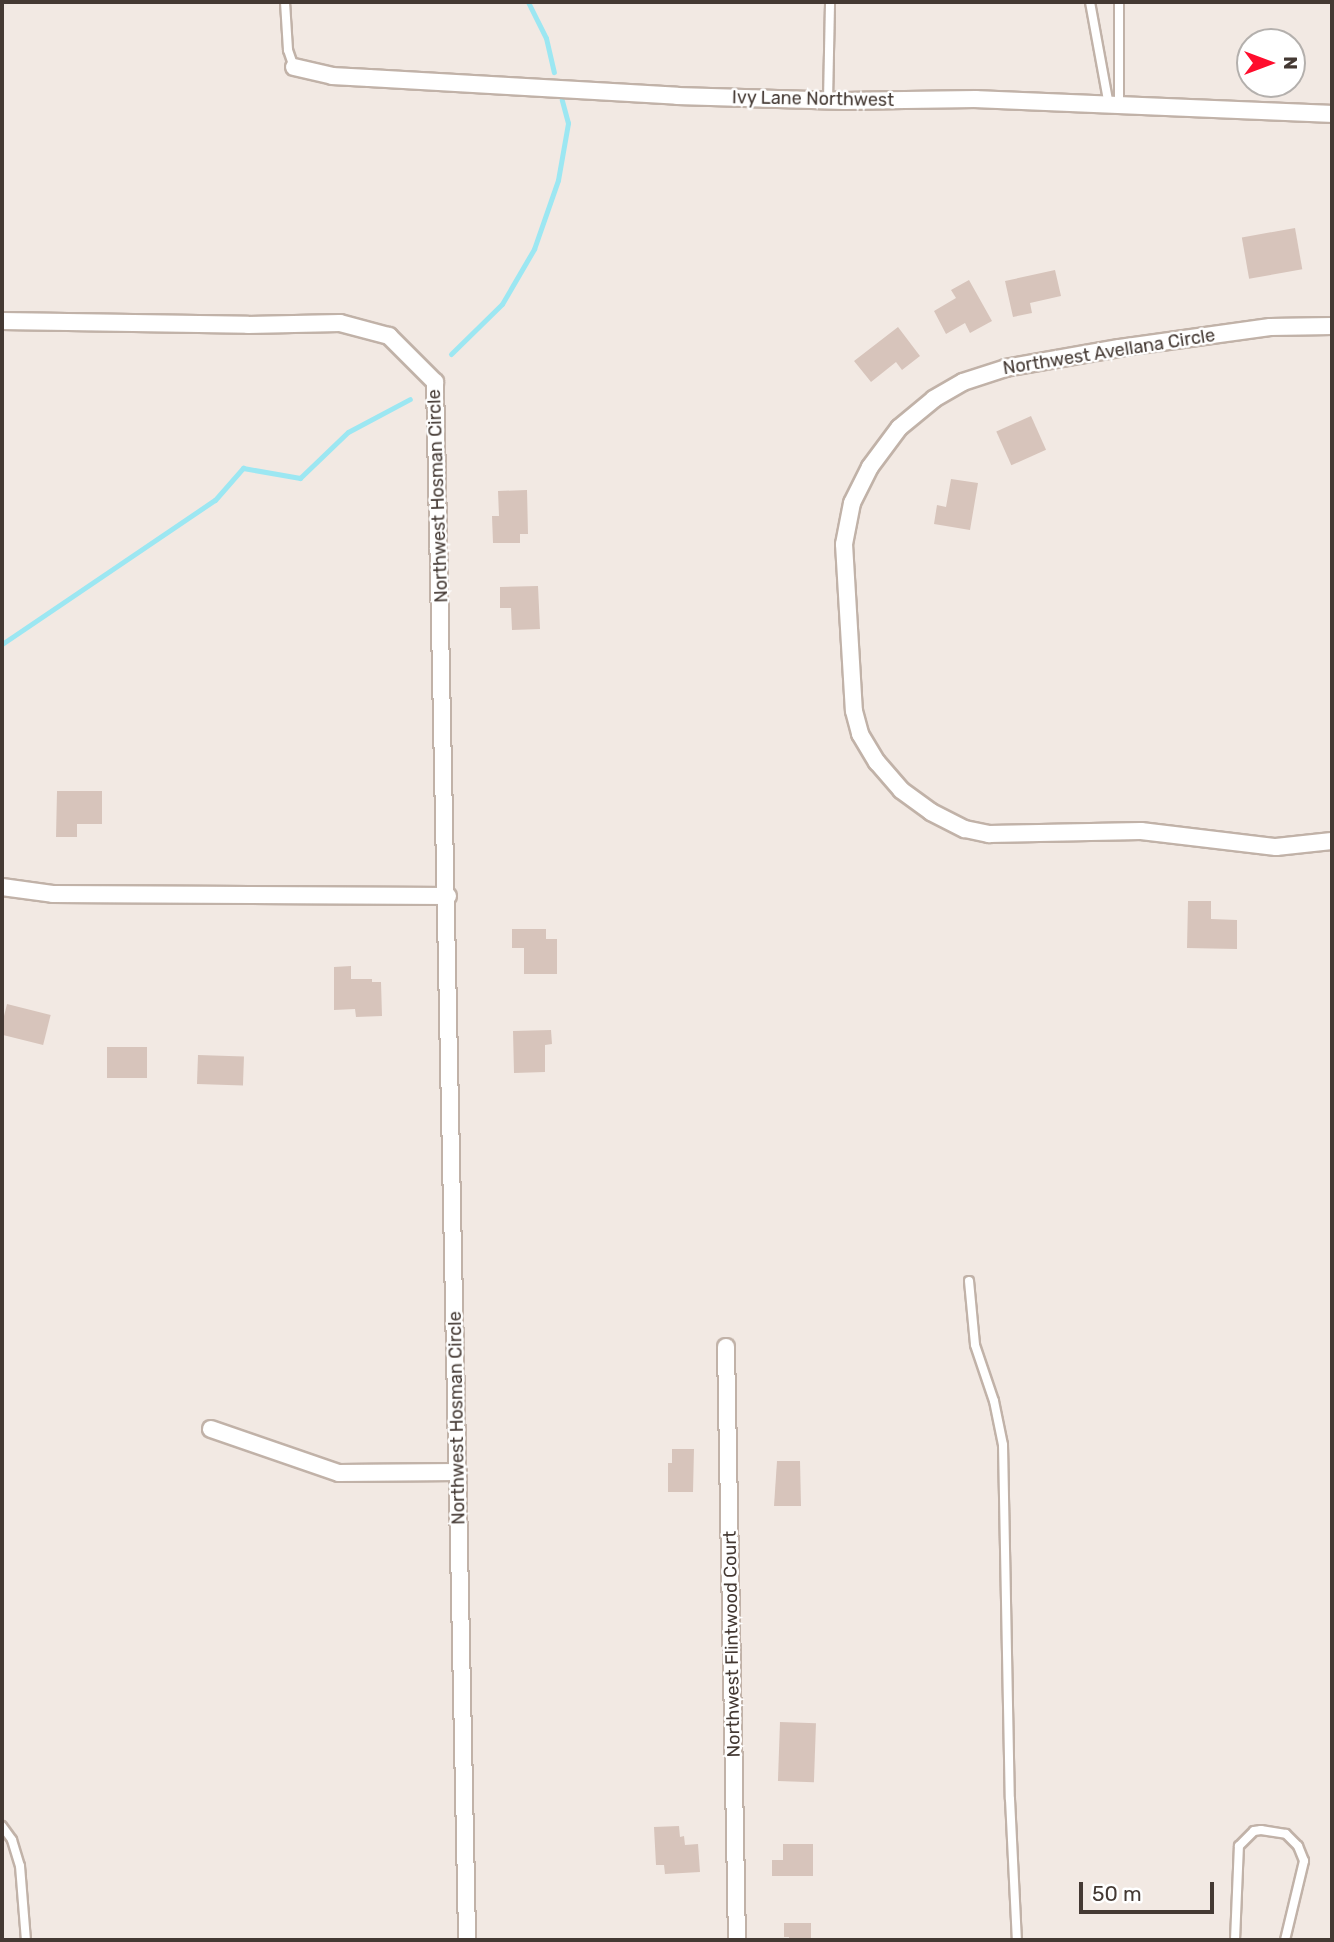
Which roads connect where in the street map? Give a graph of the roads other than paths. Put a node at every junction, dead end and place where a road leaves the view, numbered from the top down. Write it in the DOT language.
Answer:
graph roads {
  1 [pos="285,2"];
  2 [pos="830,2"];
  3 [pos="1090,2"];
  4 [pos="1119,2"];
  5 [pos="294,67"];
  6 [pos="828,100"];
  7 [pos="1114,106"];
  8 [pos="1332,114"];
  9 [pos="2,321"];
  10 [pos="1332,326"];
  11 [pos="1332,841"];
  12 [pos="2,887"];
  13 [pos="448,896"];
  14 [pos="970,1280"];
  15 [pos="726,1347"];
  16 [pos="211,1429"];
  17 [pos="458,1472"];
  18 [pos="2,1826"];
  19 [pos="26,1940"];
  20 [pos="467,1940"];
  21 [pos="737,1940"];
  22 [pos="1017,1940"];
  23 [pos="1235,1940"];
  24 [pos="1285,1940"];
  1 -- 5 [label="lane"];
  2 -- 6 [label="lane"];
  3 -- 7 [label="lane"];
  4 -- 7 [label="lane"];
  5 -- 6 [label="street, Ivy Lane Northwest"];
  6 -- 7 [label="street, Ivy Lane Northwest"];
  7 -- 8 [label="street, Ivy Lane Northwest"];
  9 -- 13 [label="street, Northwest Hosman Circle"];
  10 -- 11 [label="street, Northwest Avellana Circle"];
  12 -- 13 [label="street"];
  13 -- 17 [label="street, Northwest Hosman Circle"];
  14 -- 22 [label="lane"];
  15 -- 21 [label="street, Northwest Flintwood Court"];
  16 -- 17 [label="street"];
  17 -- 20 [label="street, Northwest Hosman Circle"];
  18 -- 19 [label="lane"];
  23 -- 24 [label="lane"];
}
